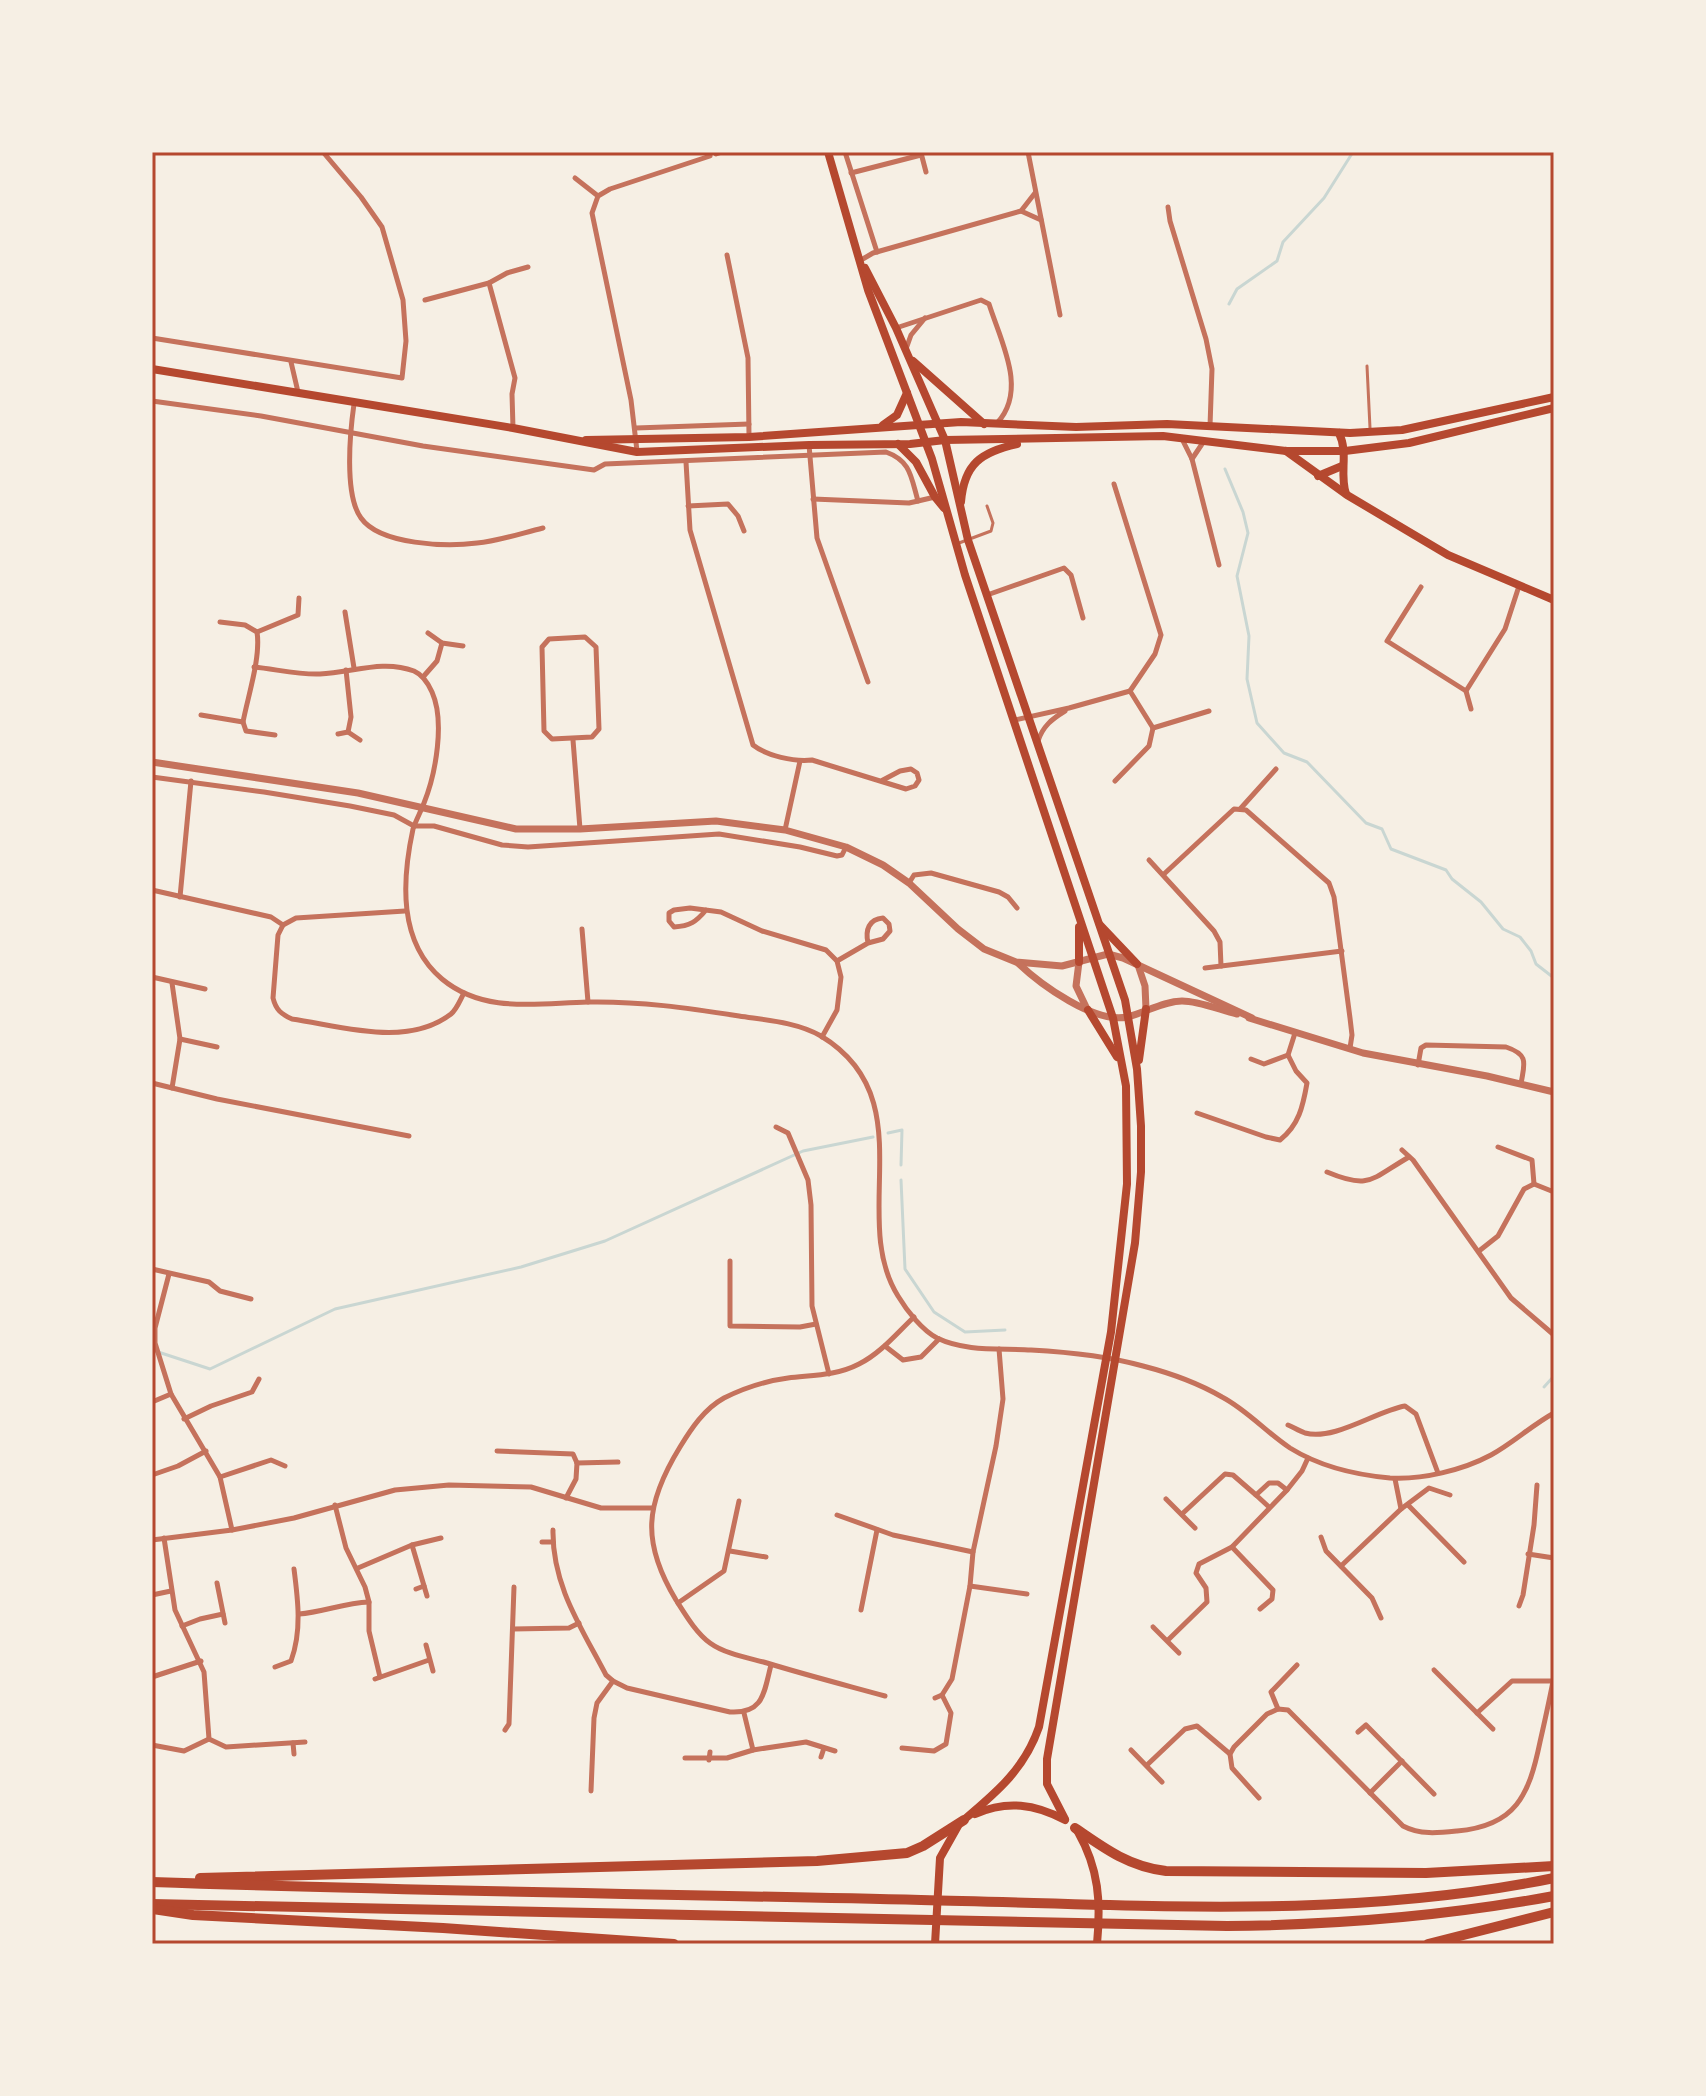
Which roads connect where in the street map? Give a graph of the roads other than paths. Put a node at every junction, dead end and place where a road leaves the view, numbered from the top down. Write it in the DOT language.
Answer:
graph roads {
  1 [pos="323,152"];
  2 [pos="688,152"];
  3 [pos="828,152"];
  4 [pos="845,152"];
  5 [pos="1028,152"];
  6 [pos="921,153"];
  7 [pos="716,154"];
  8 [pos="691,162"];
  9 [pos="926,172"];
  10 [pos="851,173"];
  11 [pos="575,178"];
  12 [pos="1035,193"];
  13 [pos="598,196"];
  14 [pos="1168,207"];
  15 [pos="1021,211"];
  16 [pos="1041,220"];
  17 [pos="877,252"];
  18 [pos="727,255"];
  19 [pos="861,260"];
  20 [pos="528,267"];
  21 [pos="489,283"];
  22 [pos="425,300"];
  23 [pos="1060,315"];
  24 [pos="926,317"];
  25 [pos="896,328"];
  26 [pos="152,338"];
  27 [pos="906,349"];
  28 [pos="910,358"];
  29 [pos="291,362"];
  30 [pos="1367,366"];
  31 [pos="152,369"];
  32 [pos="907,393"];
  33 [pos="298,394"];
  34 [pos="1554,397"];
  35 [pos="152,401"];
  36 [pos="354,404"];
  37 [pos="1554,408"];
  38 [pos="937,423"];
  39 [pos="749,424"];
  40 [pos="918,424"];
  41 [pos="985,424"];
  42 [pos="996,424"];
  43 [pos="1136,426"];
  44 [pos="1210,426"];
  45 [pos="1101,427"];
  46 [pos="513,428"];
  47 [pos="636,428"];
  48 [pos="867,429"];
  49 [pos="1371,432"];
  50 [pos="1339,433"];
  51 [pos="351,434"];
  52 [pos="749,437"];
  53 [pos="1104,437"];
  54 [pos="1136,437"];
  55 [pos="1181,437"];
  56 [pos="637,440"];
  57 [pos="945,440"];
  58 [pos="1034,440"];
  59 [pos="569,441"];
  60 [pos="1204,441"];
  61 [pos="926,442"];
  62 [pos="1220,442"];
  63 [pos="898,444"];
  64 [pos="809,445"];
  65 [pos="1286,451"];
  66 [pos="1345,451"];
  67 [pos="637,452"];
  68 [pos="811,455"];
  69 [pos="1192,459"];
  70 [pos="686,462"];
  71 [pos="1342,466"];
  72 [pos="1318,476"];
  73 [pos="1114,484"];
  74 [pos="1347,495"];
  75 [pos="935,497"];
  76 [pos="813,499"];
  77 [pos="918,501"];
  78 [pos="688,506"];
  79 [pos="987,506"];
  80 [pos="947,511"];
  81 [pos="961,515"];
  82 [pos="543,528"];
  83 [pos="744,531"];
  84 [pos="968,540"];
  85 [pos="957,543"];
  86 [pos="1219,565"];
  87 [pos="1520,585"];
  88 [pos="1421,587"];
  89 [pos="987,595"];
  90 [pos="299,598"];
  91 [pos="1554,600"];
  92 [pos="345,612"];
  93 [pos="1083,618"];
  94 [pos="220,622"];
  95 [pos="257,632"];
  96 [pos="428,633"];
  97 [pos="442,643"];
  98 [pos="463,646"];
  99 [pos="254,667"];
  100 [pos="350,669"];
  101 [pos="423,677"];
  102 [pos="868,682"];
  103 [pos="1130,691"];
  104 [pos="1466,691"];
  105 [pos="1069,708"];
  106 [pos="1471,709"];
  107 [pos="1209,711"];
  108 [pos="201,715"];
  109 [pos="1028,715"];
  110 [pos="1015,720"];
  111 [pos="243,722"];
  112 [pos="1153,728"];
  113 [pos="348,732"];
  114 [pos="338,734"];
  115 [pos="275,735"];
  116 [pos="360,740"];
  117 [pos="573,740"];
  118 [pos="1038,743"];
  119 [pos="800,761"];
  120 [pos="152,762"];
  121 [pos="1276,769"];
  122 [pos="152,777"];
  123 [pos="191,781"];
  124 [pos="881,781"];
  125 [pos="1115,781"];
  126 [pos="421,808"];
  127 [pos="1241,808"];
  128 [pos="414,826"];
  129 [pos="580,829"];
  130 [pos="785,830"];
  131 [pos="846,847"];
  132 [pos="1149,860"];
  133 [pos="1164,874"];
  134 [pos="909,883"];
  135 [pos="152,890"];
  136 [pos="180,897"];
  137 [pos="1017,908"];
  138 [pos="706,910"];
  139 [pos="405,911"];
  140 [pos="1080,921"];
  141 [pos="1097,922"];
  142 [pos="283,925"];
  143 [pos="582,929"];
  144 [pos="868,943"];
  145 [pos="1342,951"];
  146 [pos="1108,954"];
  147 [pos="1093,957"];
  148 [pos="837,961"];
  149 [pos="1016,962"];
  150 [pos="1079,962"];
  151 [pos="1137,964"];
  152 [pos="1221,966"];
  153 [pos="1205,968"];
  154 [pos="152,977"];
  155 [pos="172,983"];
  156 [pos="205,989"];
  157 [pos="464,993"];
  158 [pos="588,1002"];
  159 [pos="1146,1009"];
  160 [pos="1088,1010"];
  161 [pos="1127,1017"];
  162 [pos="1113,1018"];
  163 [pos="1252,1018"];
  164 [pos="1295,1033"];
  165 [pos="822,1037"];
  166 [pos="180,1039"];
  167 [pos="217,1047"];
  168 [pos="1350,1049"];
  169 [pos="1288,1055"];
  170 [pos="1251,1059"];
  171 [pos="1120,1061"];
  172 [pos="1418,1065"];
  173 [pos="1137,1069"];
  174 [pos="152,1083"];
  175 [pos="1521,1084"];
  176 [pos="172,1088"];
  177 [pos="1554,1092"];
  178 [pos="1197,1113"];
  179 [pos="776,1127"];
  180 [pos="409,1136"];
  181 [pos="1498,1147"];
  182 [pos="1402,1150"];
  183 [pos="1409,1157"];
  184 [pos="1327,1171"];
  185 [pos="1534,1184"];
  186 [pos="1554,1192"];
  187 [pos="1479,1251"];
  188 [pos="730,1261"];
  189 [pos="152,1269"];
  190 [pos="169,1274"];
  191 [pos="251,1299"];
  192 [pos="914,1317"];
  193 [pos="816,1324"];
  194 [pos="1116,1333"];
  195 [pos="1554,1335"];
  196 [pos="939,1339"];
  197 [pos="885,1346"];
  198 [pos="999,1349"];
  199 [pos="829,1374"];
  200 [pos="259,1379"];
  201 [pos="1106,1389"];
  202 [pos="171,1394"];
  203 [pos="152,1402"];
  204 [pos="1554,1413"];
  205 [pos="184,1419"];
  206 [pos="1288,1425"];
  207 [pos="206,1451"];
  208 [pos="497,1451"];
  209 [pos="1308,1458"];
  210 [pos="618,1462"];
  211 [pos="577,1463"];
  212 [pos="285,1466"];
  213 [pos="1438,1473"];
  214 [pos="152,1475"];
  215 [pos="220,1477"];
  216 [pos="1395,1479"];
  217 [pos="1537,1485"];
  218 [pos="1287,1490"];
  219 [pos="1256,1495"];
  220 [pos="1450,1495"];
  221 [pos="566,1498"];
  222 [pos="1166,1499"];
  223 [pos="739,1501"];
  224 [pos="335,1505"];
  225 [pos="1408,1505"];
  226 [pos="1269,1507"];
  227 [pos="652,1508"];
  228 [pos="1401,1509"];
  229 [pos="1182,1514"];
  230 [pos="837,1515"];
  231 [pos="1195,1528"];
  232 [pos="232,1530"];
  233 [pos="553,1530"];
  234 [pos="877,1530"];
  235 [pos="1321,1537"];
  236 [pos="164,1538"];
  237 [pos="441,1538"];
  238 [pos="152,1540"];
  239 [pos="542,1542"];
  240 [pos="553,1542"];
  241 [pos="412,1545"];
  242 [pos="1232,1547"];
  243 [pos="730,1551"];
  244 [pos="973,1552"];
  245 [pos="1528,1554"];
  246 [pos="766,1557"];
  247 [pos="1554,1558"];
  248 [pos="1464,1562"];
  249 [pos="1341,1566"];
  250 [pos="358,1568"];
  251 [pos="294,1569"];
  252 [pos="217,1583"];
  253 [pos="424,1586"];
  254 [pos="970,1586"];
  255 [pos="514,1587"];
  256 [pos="416,1589"];
  257 [pos="171,1591"];
  258 [pos="1027,1594"];
  259 [pos="152,1595"];
  260 [pos="427,1596"];
  261 [pos="369,1602"];
  262 [pos="678,1603"];
  263 [pos="1519,1606"];
  264 [pos="1260,1609"];
  265 [pos="861,1610"];
  266 [pos="223,1614"];
  267 [pos="299,1614"];
  268 [pos="1381,1618"];
  269 [pos="225,1623"];
  270 [pos="579,1623"];
  271 [pos="182,1626"];
  272 [pos="1153,1627"];
  273 [pos="513,1629"];
  274 [pos="1168,1640"];
  275 [pos="426,1645"];
  276 [pos="1179,1653"];
  277 [pos="429,1660"];
  278 [pos="201,1661"];
  279 [pos="771,1665"];
  280 [pos="1297,1665"];
  281 [pos="275,1667"];
  282 [pos="1434,1670"];
  283 [pos="433,1671"];
  284 [pos="152,1677"];
  285 [pos="1554,1679"];
  286 [pos="613,1681"];
  287 [pos="942,1695"];
  288 [pos="885,1696"];
  289 [pos="935,1698"];
  290 [pos="1278,1709"];
  291 [pos="744,1713"];
  292 [pos="1477,1713"];
  293 [pos="1493,1729"];
  294 [pos="505,1730"];
  295 [pos="1358,1732"];
  296 [pos="209,1739"];
  297 [pos="913,1740"];
  298 [pos="305,1742"];
  299 [pos="293,1743"];
  300 [pos="152,1745"];
  301 [pos="824,1748"];
  302 [pos="902,1748"];
  303 [pos="913,1748"];
  304 [pos="753,1750"];
  305 [pos="1131,1750"];
  306 [pos="835,1751"];
  307 [pos="710,1752"];
  308 [pos="294,1754"];
  309 [pos="1230,1754"];
  310 [pos="821,1757"];
  311 [pos="685,1758"];
  312 [pos="709,1760"];
  313 [pos="1402,1761"];
  314 [pos="1147,1765"];
  315 [pos="1162,1782"];
  316 [pos="591,1791"];
  317 [pos="1370,1793"];
  318 [pos="1434,1794"];
  319 [pos="1259,1798"];
  320 [pos="965,1819"];
  321 [pos="1065,1819"];
  322 [pos="1075,1828"];
  323 [pos="1554,1866"];
  324 [pos="1554,1878"];
  325 [pos="152,1882"];
  326 [pos="1554,1896"];
  327 [pos="152,1906"];
  328 [pos="1554,1912"];
  329 [pos="674,1944"];
  330 [pos="935,1944"];
  331 [pos="1097,1944"];
  332 [pos="1428,1944"];
  1 -- 29 [label="street"];
  2 -- 8 [label="street"];
  3 -- 19 [label="main road"];
  4 -- 10 [label="street"];
  5 -- 12 [label="street"];
  6 -- 9 [label="street"];
  6 -- 10 [label="street"];
  7 -- 8 [label="street"];
  8 -- 13 [label="street"];
  10 -- 17 [label="street"];
  11 -- 13 [label="street"];
  12 -- 15 [label="street"];
  12 -- 16 [label="street"];
  13 -- 47 [label="street"];
  14 -- 44 [label="street"];
  15 -- 16 [label="street"];
  15 -- 17 [label="street"];
  16 -- 23 [label="street"];
  17 -- 19 [label="street"];
  18 -- 39 [label="street"];
  19 -- 25 [label="main road"];
  19 -- 32 [label="main road"];
  20 -- 21 [label="street"];
  21 -- 22 [label="street"];
  21 -- 46 [label="street"];
  24 -- 25 [label="street"];
  24 -- 27 [label="street"];
  24 -- 42 [label="street"];
  25 -- 27 [label="main road"];
  26 -- 29 [label="street"];
  27 -- 28 [label="main road"];
  28 -- 38 [label="main road"];
  28 -- 41 [label="main road"];
  29 -- 33 [label="street"];
  30 -- 49 [label="lane"];
  31 -- 33 [label="main road"];
  32 -- 40 [label="main road"];
  32 -- 48 [label="main road"];
  33 -- 36 [label="main road"];
  34 -- 49 [label="main road"];
  35 -- 51 [label="street"];
  36 -- 46 [label="main road"];
  36 -- 51 [label="street"];
  37 -- 66 [label="main road"];
  38 -- 40 [label="main road"];
  38 -- 41 [label="main road"];
  38 -- 57 [label="main road"];
  39 -- 47 [label="street"];
  39 -- 52 [label="street"];
  40 -- 48 [label="main road"];
  40 -- 61 [label="main road"];
  41 -- 42 [label="main road"];
  42 -- 45 [label="main road"];
  43 -- 44 [label="main road"];
  43 -- 45 [label="main road"];
  43 -- 54 [label="main road"];
  44 -- 50 [label="main road"];
  44 -- 62 [label="main road"];
  45 -- 53 [label="main road"];
  46 -- 59 [label="main road"];
  47 -- 56 [label="street"];
  48 -- 52 [label="main road"];
  49 -- 50 [label="main road"];
  50 -- 66 [label="main road"];
  51 -- 70 [label="street"];
  51 -- 82 [label="street"];
  52 -- 56 [label="main road"];
  53 -- 54 [label="main road"];
  53 -- 58 [label="main road"];
  54 -- 55 [label="main road"];
  55 -- 60 [label="main road"];
  55 -- 69 [label="street"];
  56 -- 59 [label="main road"];
  56 -- 67 [label="street"];
  57 -- 58 [label="main road"];
  57 -- 61 [label="main road"];
  57 -- 81 [label="main road"];
  58 -- 81 [label="main road"];
  59 -- 67 [label="main road"];
  60 -- 62 [label="main road"];
  60 -- 69 [label="street"];
  61 -- 63 [label="main road"];
  61 -- 80 [label="main road"];
  62 -- 65 [label="main road"];
  63 -- 64 [label="main road"];
  63 -- 75 [label="main road"];
  64 -- 67 [label="main road"];
  64 -- 68 [label="street"];
  65 -- 66 [label="main road"];
  65 -- 72 [label="main road"];
  66 -- 71 [label="main road"];
  68 -- 70 [label="street"];
  68 -- 76 [label="street"];
  68 -- 77 [label="street"];
  69 -- 86 [label="street"];
  70 -- 78 [label="street"];
  71 -- 72 [label="main road"];
  71 -- 74 [label="main road"];
  72 -- 74 [label="main road"];
  73 -- 103 [label="street"];
  74 -- 87 [label="main road"];
  75 -- 77 [label="street"];
  75 -- 80 [label="main road"];
  76 -- 77 [label="street"];
  76 -- 102 [label="street"];
  78 -- 83 [label="street"];
  78 -- 119 [label="street"];
  79 -- 84 [label="lane"];
  80 -- 85 [label="main road"];
  81 -- 84 [label="main road"];
  84 -- 85 [label="lane"];
  84 -- 89 [label="main road"];
  85 -- 110 [label="main road"];
  87 -- 91 [label="main road"];
  87 -- 104 [label="street"];
  88 -- 104 [label="street"];
  89 -- 93 [label="street"];
  89 -- 109 [label="main road"];
  90 -- 95 [label="street"];
  92 -- 100 [label="street"];
  94 -- 95 [label="street"];
  95 -- 99 [label="street"];
  96 -- 97 [label="street"];
  97 -- 98 [label="street"];
  97 -- 101 [label="street"];
  99 -- 100 [label="street"];
  99 -- 111 [label="street"];
  100 -- 101 [label="street"];
  100 -- 113 [label="street"];
  101 -- 126 [label="street"];
  103 -- 105 [label="street"];
  103 -- 112 [label="street"];
  104 -- 106 [label="street"];
  105 -- 109 [label="street"];
  105 -- 118 [label="street"];
  107 -- 112 [label="street"];
  108 -- 111 [label="street"];
  109 -- 110 [label="street"];
  109 -- 118 [label="main road"];
  110 -- 140 [label="main road"];
  111 -- 115 [label="street"];
  112 -- 125 [label="street"];
  113 -- 114 [label="street"];
  113 -- 116 [label="street"];
  117 -- 117 [label="street"];
  117 -- 129 [label="street"];
  118 -- 141 [label="main road"];
  119 -- 124 [label="street"];
  119 -- 130 [label="street"];
  120 -- 126 [label="street"];
  121 -- 127 [label="street"];
  122 -- 123 [label="street"];
  123 -- 128 [label="street"];
  123 -- 136 [label="street"];
  124 -- 124 [label="street"];
  126 -- 128 [label="street"];
  126 -- 129 [label="street"];
  127 -- 133 [label="street"];
  127 -- 145 [label="street"];
  128 -- 131 [label="street"];
  128 -- 139 [label="street"];
  129 -- 130 [label="street"];
  130 -- 131 [label="street"];
  131 -- 134 [label="street"];
  132 -- 133 [label="street"];
  133 -- 152 [label="street"];
  134 -- 137 [label="street"];
  134 -- 149 [label="street"];
  135 -- 136 [label="street"];
  136 -- 142 [label="street"];
  138 -- 138 [label="street"];
  138 -- 148 [label="street"];
  139 -- 142 [label="street"];
  139 -- 157 [label="street"];
  140 -- 147 [label="main road"];
  140 -- 150 [label="main road"];
  141 -- 146 [label="main road"];
  141 -- 151 [label="main road"];
  142 -- 157 [label="street"];
  143 -- 158 [label="street"];
  144 -- 144 [label="street"];
  144 -- 148 [label="street"];
  145 -- 152 [label="street"];
  145 -- 168 [label="street"];
  146 -- 147 [label="street"];
  146 -- 151 [label="street"];
  146 -- 161 [label="main road"];
  147 -- 150 [label="street"];
  147 -- 162 [label="main road"];
  148 -- 165 [label="street"];
  149 -- 150 [label="street"];
  149 -- 160 [label="street"];
  150 -- 160 [label="street"];
  151 -- 159 [label="street"];
  151 -- 163 [label="street"];
  152 -- 153 [label="street"];
  154 -- 155 [label="street"];
  155 -- 156 [label="street"];
  155 -- 166 [label="street"];
  157 -- 158 [label="street"];
  158 -- 165 [label="street"];
  159 -- 161 [label="street"];
  159 -- 163 [label="street"];
  159 -- 173 [label="main road"];
  160 -- 162 [label="street"];
  160 -- 171 [label="main road"];
  161 -- 162 [label="street"];
  161 -- 173 [label="main road"];
  162 -- 171 [label="main road"];
  163 -- 164 [label="street"];
  164 -- 168 [label="street"];
  164 -- 169 [label="street"];
  165 -- 192 [label="street"];
  166 -- 167 [label="street"];
  166 -- 176 [label="street"];
  168 -- 172 [label="street"];
  169 -- 170 [label="street"];
  169 -- 178 [label="street"];
  171 -- 194 [label="main road"];
  172 -- 175 [label="street"];
  172 -- 175 [label="street"];
  173 -- 194 [label="main road"];
  174 -- 176 [label="street"];
  175 -- 177 [label="street"];
  176 -- 180 [label="street"];
  179 -- 193 [label="street"];
  181 -- 185 [label="street"];
  182 -- 183 [label="street"];
  183 -- 184 [label="street"];
  183 -- 187 [label="street"];
  185 -- 186 [label="street"];
  185 -- 187 [label="street"];
  187 -- 195 [label="street"];
  188 -- 193 [label="street"];
  189 -- 190 [label="street"];
  190 -- 191 [label="street"];
  190 -- 202 [label="street"];
  192 -- 196 [label="street"];
  192 -- 197 [label="street"];
  193 -- 199 [label="street"];
  194 -- 201 [label="main road"];
  196 -- 197 [label="street"];
  196 -- 198 [label="street"];
  197 -- 199 [label="street"];
  198 -- 209 [label="street"];
  198 -- 244 [label="street"];
  199 -- 227 [label="street"];
  200 -- 205 [label="street"];
  201 -- 320 [label="main road"];
  201 -- 321 [label="main road"];
  202 -- 203 [label="street"];
  202 -- 205 [label="street"];
  204 -- 213 [label="street"];
  205 -- 207 [label="street"];
  206 -- 213 [label="street"];
  207 -- 214 [label="street"];
  207 -- 215 [label="street"];
  208 -- 211 [label="street"];
  209 -- 216 [label="street"];
  209 -- 218 [label="street"];
  210 -- 211 [label="street"];
  211 -- 221 [label="street"];
  212 -- 215 [label="street"];
  213 -- 216 [label="street"];
  215 -- 232 [label="street"];
  216 -- 228 [label="street"];
  217 -- 245 [label="street"];
  218 -- 219 [label="street"];
  218 -- 226 [label="street"];
  219 -- 226 [label="street"];
  219 -- 229 [label="street"];
  220 -- 225 [label="street"];
  221 -- 224 [label="street"];
  221 -- 227 [label="street"];
  222 -- 229 [label="street"];
  223 -- 243 [label="street"];
  224 -- 232 [label="street"];
  224 -- 250 [label="street"];
  225 -- 228 [label="street"];
  225 -- 248 [label="street"];
  226 -- 242 [label="street"];
  227 -- 262 [label="street"];
  228 -- 249 [label="street"];
  229 -- 231 [label="street"];
  230 -- 234 [label="street"];
  232 -- 236 [label="street"];
  233 -- 240 [label="street"];
  234 -- 244 [label="street"];
  234 -- 265 [label="street"];
  235 -- 249 [label="street"];
  236 -- 238 [label="street"];
  236 -- 257 [label="street"];
  237 -- 241 [label="street"];
  239 -- 240 [label="street"];
  240 -- 270 [label="street"];
  241 -- 250 [label="street"];
  241 -- 253 [label="street"];
  242 -- 264 [label="street"];
  242 -- 274 [label="street"];
  243 -- 246 [label="street"];
  243 -- 262 [label="street"];
  244 -- 254 [label="street"];
  245 -- 247 [label="street"];
  245 -- 263 [label="street"];
  249 -- 268 [label="street"];
  250 -- 261 [label="street"];
  251 -- 267 [label="street"];
  252 -- 266 [label="street"];
  253 -- 256 [label="street"];
  253 -- 260 [label="street"];
  254 -- 258 [label="street"];
  254 -- 287 [label="street"];
  255 -- 273 [label="street"];
  257 -- 259 [label="street"];
  257 -- 271 [label="street"];
  261 -- 267 [label="street"];
  261 -- 277 [label="street"];
  262 -- 279 [label="street"];
  266 -- 269 [label="street"];
  266 -- 271 [label="street"];
  267 -- 281 [label="street"];
  270 -- 273 [label="street"];
  270 -- 286 [label="street"];
  271 -- 278 [label="street"];
  272 -- 274 [label="street"];
  273 -- 294 [label="street"];
  274 -- 276 [label="street"];
  275 -- 277 [label="street"];
  277 -- 283 [label="street"];
  278 -- 284 [label="street"];
  278 -- 296 [label="street"];
  279 -- 288 [label="street"];
  279 -- 291 [label="street"];
  280 -- 290 [label="street"];
  282 -- 292 [label="street"];
  285 -- 292 [label="street"];
  285 -- 317 [label="street"];
  286 -- 291 [label="street"];
  286 -- 316 [label="street"];
  287 -- 289 [label="street"];
  287 -- 303 [label="street"];
  290 -- 309 [label="street"];
  290 -- 317 [label="street"];
  291 -- 304 [label="street"];
  292 -- 293 [label="street"];
  295 -- 313 [label="street"];
  296 -- 299 [label="street"];
  296 -- 300 [label="street"];
  297 -- 303 [label="street"];
  298 -- 299 [label="street"];
  299 -- 308 [label="street"];
  301 -- 304 [label="street"];
  301 -- 306 [label="street"];
  301 -- 310 [label="street"];
  302 -- 303 [label="street"];
  304 -- 312 [label="street"];
  305 -- 314 [label="street"];
  307 -- 312 [label="street"];
  309 -- 314 [label="street"];
  309 -- 319 [label="street"];
  311 -- 312 [label="street"];
  313 -- 317 [label="street"];
  313 -- 318 [label="street"];
  314 -- 315 [label="street"];
  320 -- 321 [label="main road"];
  320 -- 325 [label="highway"];
  320 -- 330 [label="main road"];
  321 -- 322 [label="main road"];
  322 -- 323 [label="highway"];
  322 -- 331 [label="main road"];
  324 -- 325 [label="highway"];
  326 -- 327 [label="highway"];
  327 -- 329 [label="highway"];
  328 -- 332 [label="highway"];
}
